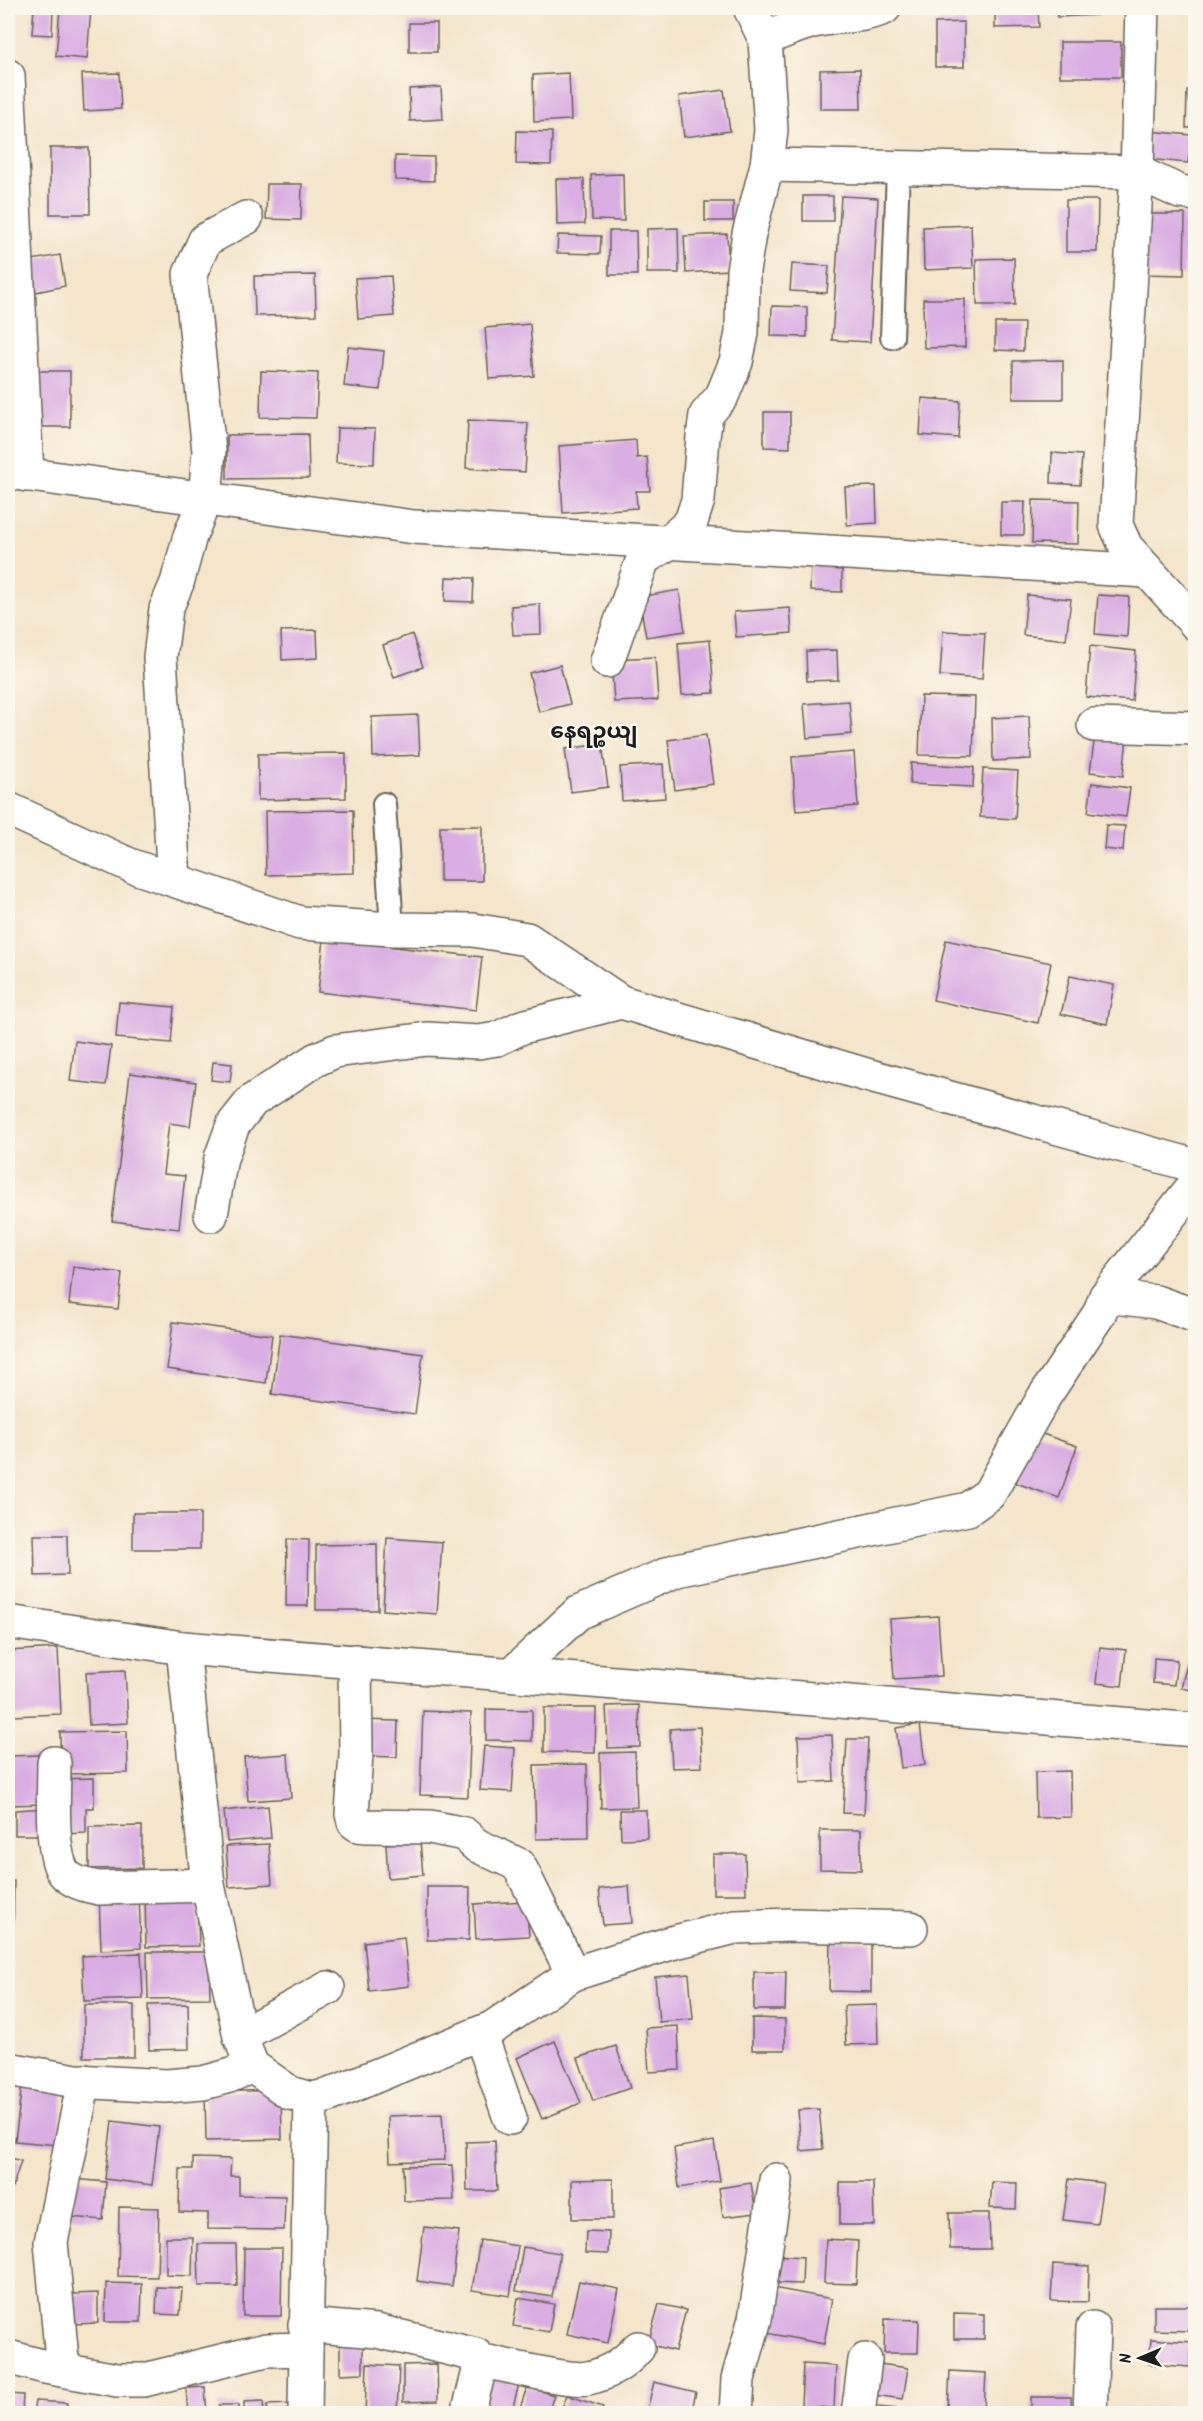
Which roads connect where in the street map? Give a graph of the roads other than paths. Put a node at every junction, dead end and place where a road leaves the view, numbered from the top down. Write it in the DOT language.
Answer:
graph roads {
  1 [pos="750,8"];
  2 [pos="884,8"];
  3 [pos="1142,8"];
  4 [pos="765,39"];
  5 [pos="8,76"];
  6 [pos="767,165"];
  7 [pos="898,169"];
  8 [pos="1137,172"];
  9 [pos="1196,194"];
  10 [pos="246,218"];
  11 [pos="891,338"];
  12 [pos="17,474"];
  13 [pos="205,499"];
  14 [pos="667,544"];
  15 [pos="1147,571"];
  16 [pos="1196,624"];
  17 [pos="607,661"];
  18 [pos="1094,725"];
  19 [pos="1196,728"];
  20 [pos="384,804"];
  21 [pos="8,809"];
  22 [pos="174,880"];
  23 [pos="392,929"];
  24 [pos="621,1002"];
  25 [pos="1196,1166"];
  26 [pos="1196,1183"];
  27 [pos="211,1215"];
  28 [pos="1106,1296"];
  29 [pos="1196,1316"];
  30 [pos="8,1622"];
  31 [pos="183,1648"];
  32 [pos="355,1661"];
  33 [pos="512,1674"];
  34 [pos="1196,1731"];
  35 [pos="54,1763"];
  36 [pos="208,1885"];
  37 [pos="911,1928"];
  38 [pos="573,1974"];
  39 [pos="328,1988"];
  40 [pos="480,2033"];
  41 [pos="246,2051"];
  42 [pos="8,2069"];
  43 [pos="84,2081"];
  44 [pos="311,2099"];
  45 [pos="510,2118"];
  46 [pos="776,2180"];
  47 [pos="1093,2328"];
  48 [pos="305,2337"];
  49 [pos="638,2348"];
  50 [pos="8,2357"];
  51 [pos="478,2360"];
  52 [pos="865,2360"];
  53 [pos="63,2370"];
  54 [pos="305,2414"];
  55 [pos="468,2414"];
  56 [pos="736,2414"];
  57 [pos="858,2414"];
  58 [pos="1090,2414"];
  1 -- 4 [label="street"];
  2 -- 4 [label="street"];
  3 -- 8 [label="street"];
  4 -- 6 [label="street"];
  5 -- 12 [label="street"];
  6 -- 7 [label="street"];
  6 -- 14 [label="street"];
  7 -- 8 [label="street"];
  7 -- 11 [label="lane"];
  8 -- 9 [label="street"];
  8 -- 15 [label="street"];
  10 -- 13 [label="street"];
  12 -- 13 [label="street"];
  13 -- 14 [label="street"];
  13 -- 22 [label="street"];
  14 -- 15 [label="street"];
  14 -- 17 [label="street"];
  15 -- 16 [label="street"];
  18 -- 19 [label="street"];
  20 -- 23 [label="lane"];
  21 -- 22 [label="street"];
  22 -- 23 [label="street"];
  23 -- 24 [label="street"];
  24 -- 25 [label="street"];
  24 -- 27 [label="street"];
  26 -- 28 [label="street"];
  28 -- 29 [label="street"];
  28 -- 33 [label="street"];
  30 -- 31 [label="street"];
  31 -- 32 [label="street"];
  31 -- 36 [label="street"];
  32 -- 33 [label="street"];
  32 -- 38 [label="street"];
  33 -- 34 [label="street"];
  35 -- 36 [label="street"];
  36 -- 41 [label="street"];
  37 -- 38 [label="street"];
  38 -- 40 [label="street"];
  39 -- 41 [label="street"];
  40 -- 44 [label="street"];
  40 -- 45 [label="street"];
  41 -- 43 [label="street"];
  41 -- 44 [label="street"];
  42 -- 43 [label="street"];
  43 -- 53 [label="street"];
  44 -- 48 [label="street"];
  46 -- 56 [label="street"];
  47 -- 58 [label="street"];
  48 -- 51 [label="street"];
  48 -- 53 [label="street"];
  48 -- 54 [label="street"];
  49 -- 51 [label="street"];
  50 -- 53 [label="street"];
  51 -- 55 [label="street"];
  52 -- 57 [label="street"];
}
